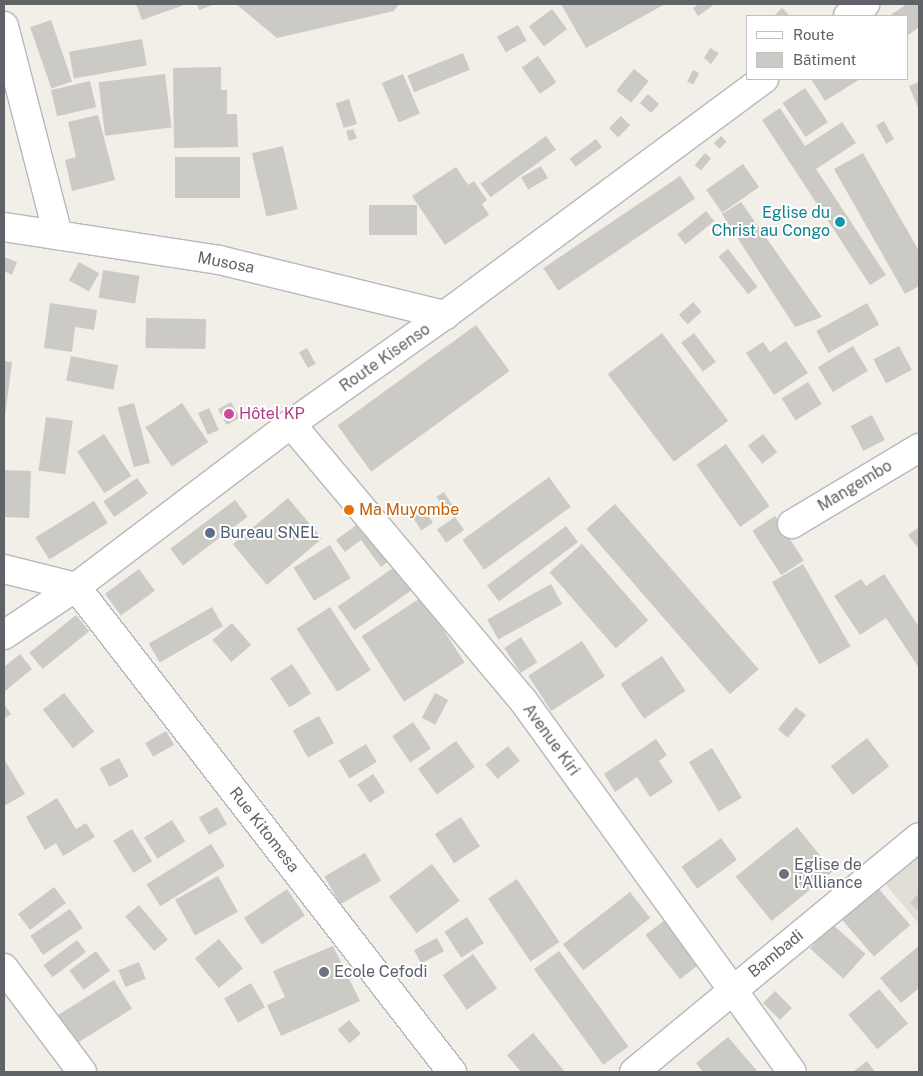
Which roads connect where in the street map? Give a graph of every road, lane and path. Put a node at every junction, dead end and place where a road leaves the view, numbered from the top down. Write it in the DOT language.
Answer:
graph roads {
  1 [pos="865,4"];
  2 [pos="849,15"];
  3 [pos="4,26"];
  4 [pos="763,80"];
  5 [pos="4,227"];
  6 [pos="58,235"];
  7 [pos="446,315"];
  8 [pos="291,424"];
  9 [pos="919,448"];
  10 [pos="792,524"];
  11 [pos="4,569"];
  12 [pos="76,587"];
  13 [pos="4,635"];
  14 [pos="919,837"];
  15 [pos="4,968"];
  16 [pos="732,990"];
  17 [pos="82,1072"];
  18 [pos="452,1072"];
  19 [pos="634,1072"];
  20 [pos="792,1072"];
  1 -- 2 [label="street"];
  3 -- 6 [label="street"];
  4 -- 7 [label="street, Route Kisenso"];
  5 -- 6 [label="street, Musosa"];
  6 -- 7 [label="street, Musosa"];
  7 -- 8 [label="street, Route Kisenso"];
  8 -- 12 [label="street, Route Kisenso"];
  8 -- 16 [label="street, Avenue Kiri"];
  9 -- 10 [label="street, Mangembo"];
  11 -- 12 [label="street"];
  12 -- 13 [label="street, Route Kisenso"];
  12 -- 18 [label="street, Rue Kitomesa"];
  14 -- 16 [label="street, Bambadi"];
  15 -- 17 [label="street"];
  16 -- 19 [label="street, Bambadi"];
  16 -- 20 [label="street, Avenue Kiri"];
}
